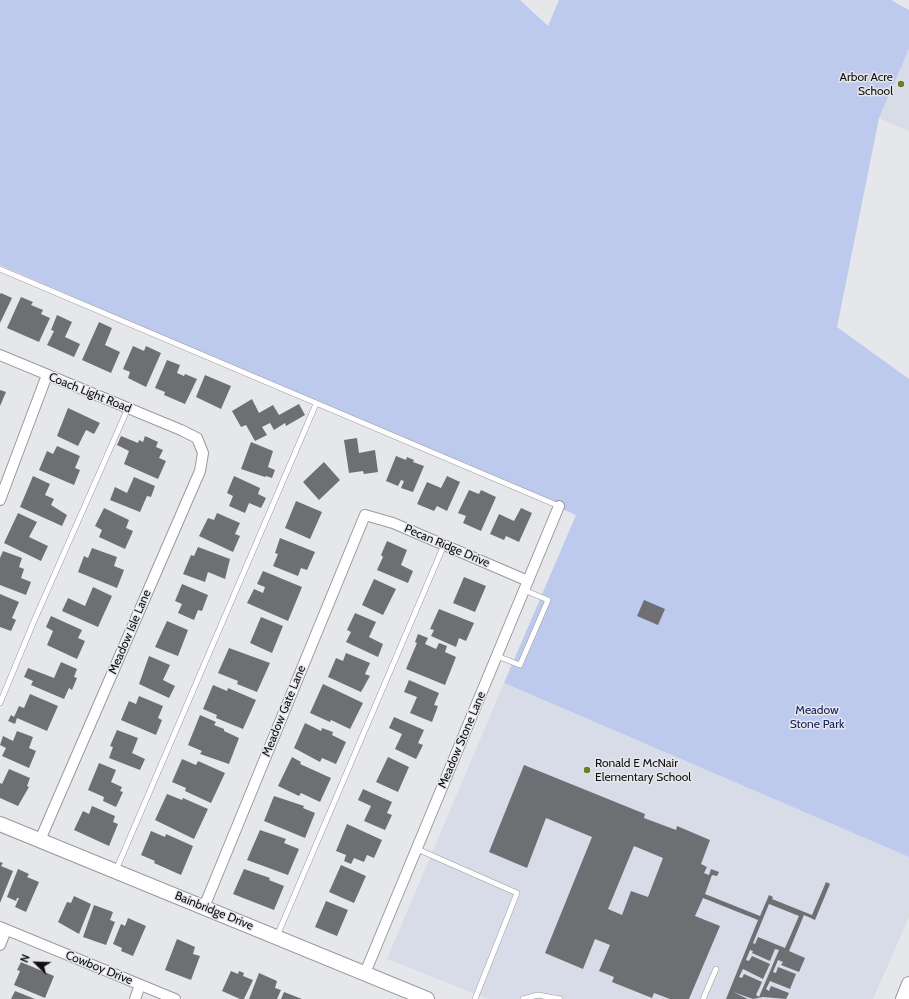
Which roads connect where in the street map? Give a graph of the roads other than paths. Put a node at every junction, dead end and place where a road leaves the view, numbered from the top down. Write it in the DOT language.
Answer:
graph roads {
  1 [pos="0,269"];
  2 [pos="0,355"];
  3 [pos="47,375"];
  4 [pos="316,404"];
  5 [pos="128,408"];
  6 [pos="181,430"];
  7 [pos="0,500"];
  8 [pos="559,506"];
  9 [pos="365,515"];
  10 [pos="444,545"];
  11 [pos="526,585"];
  12 [pos="497,656"];
  13 [pos="0,703"];
  14 [pos="0,824"];
  15 [pos="40,840"];
  16 [pos="417,849"];
  17 [pos="116,871"];
  18 [pos="204,907"];
  19 [pos="3,929"];
  20 [pos="276,937"];
  21 [pos="0,945"];
  22 [pos="716,969"];
  23 [pos="365,973"];
  24 [pos="909,984"];
  25 [pos="140,985"];
  26 [pos="134,999"];
  27 [pos="175,999"];
  28 [pos="427,999"];
  29 [pos="475,999"];
  30 [pos="523,999"];
  31 [pos="560,999"];
  32 [pos="703,999"];
  33 [pos="902,999"];
  1 -- 4 [label="lane"];
  2 -- 3 [label="street, Coach Light Road"];
  3 -- 5 [label="street, Coach Light Road"];
  3 -- 7 [label="street"];
  4 -- 8 [label="lane"];
  4 -- 17 [label="lane"];
  5 -- 6 [label="street, Coach Light Road"];
  5 -- 13 [label="lane"];
  6 -- 15 [label="street, Meadow Isle Lane"];
  8 -- 11 [label="street, Meadow Stone Lane"];
  9 -- 10 [label="street, Pecan Ridge Drive"];
  9 -- 18 [label="street, Meadow Gate Lane"];
  10 -- 11 [label="street, Pecan Ridge Drive"];
  10 -- 20 [label="lane"];
  11 -- 12 [label="street, Meadow Stone Lane"];
  11 -- 12 [label="lane"];
  12 -- 16 [label="street, Meadow Stone Lane"];
  14 -- 15 [label="street, Bainbridge Drive"];
  15 -- 17 [label="street, Bainbridge Drive"];
  16 -- 23 [label="street, Meadow Stone Lane"];
  16 -- 29 [label="lane"];
  17 -- 18 [label="street, Bainbridge Drive"];
  18 -- 20 [label="street, Bainbridge Drive"];
  19 -- 21 [label="street"];
  19 -- 25 [label="street, Cowboy Drive"];
  20 -- 23 [label="street, Bainbridge Drive"];
  22 -- 32 [label="lane"];
  23 -- 28 [label="street, Bainbridge Drive"];
  24 -- 33 [label="street"];
  25 -- 26 [label="street"];
  25 -- 27 [label="street, Cowboy Drive"];
  30 -- 31 [label="lane"];
}
